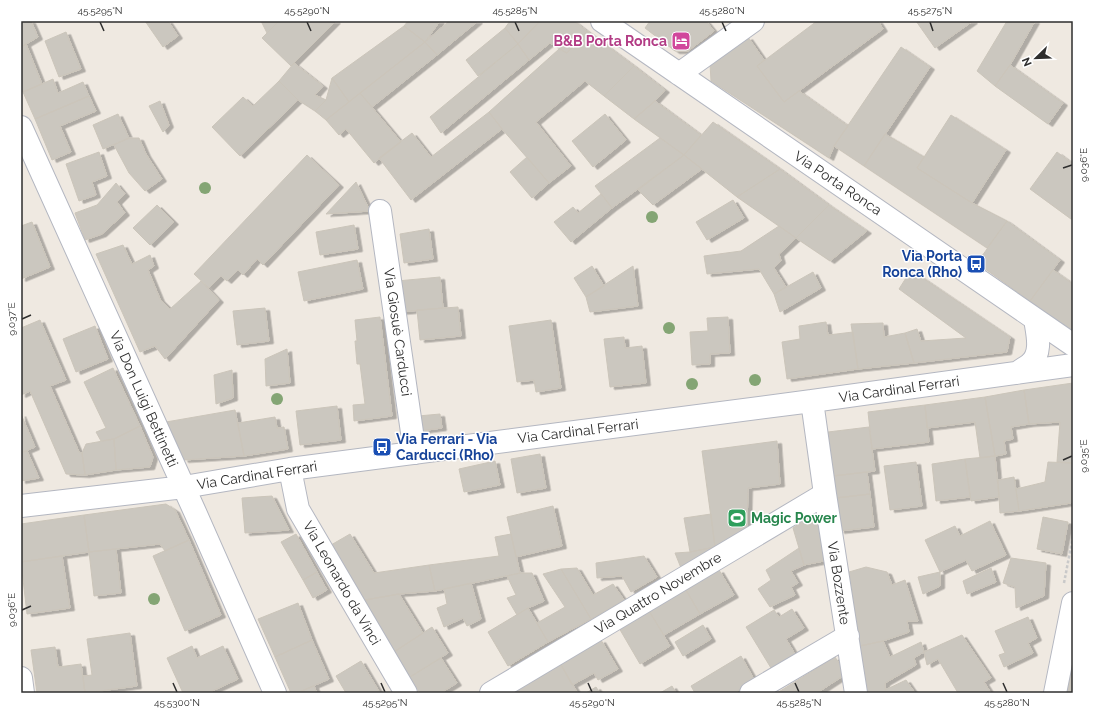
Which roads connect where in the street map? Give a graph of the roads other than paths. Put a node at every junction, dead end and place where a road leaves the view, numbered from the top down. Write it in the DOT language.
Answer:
graph roads {
  1 [pos="602,21"];
  2 [pos="753,21"];
  3 [pos="679,74"];
  4 [pos="21,127"];
  5 [pos="380,211"];
  6 [pos="1035,319"];
  7 [pos="1073,345"];
  8 [pos="1073,365"];
  9 [pos="1017,373"];
  10 [pos="812,401"];
  11 [pos="415,453"];
  12 [pos="290,469"];
  13 [pos="184,487"];
  14 [pos="825,494"];
  15 [pos="21,506"];
  16 [pos="1073,603"];
  17 [pos="848,636"];
  18 [pos="21,678"];
  19 [pos="23,693"];
  20 [pos="275,693"];
  21 [pos="406,693"];
  22 [pos="490,693"];
  23 [pos="751,693"];
  24 [pos="856,693"];
  25 [pos="1056,693"];
  1 -- 3 [label="street, Via Porta Ronca"];
  2 -- 3 [label="street"];
  3 -- 6 [label="street, Via Porta Ronca"];
  4 -- 13 [label="street, Via Don Luigi Bettinetti"];
  5 -- 11 [label="street, Via Giosuè Carducci"];
  6 -- 7 [label="street, Via Porta Ronca"];
  6 -- 9 [label="street"];
  8 -- 9 [label="street, Via Cardinal Ferrari"];
  9 -- 10 [label="street, Via Cardinal Ferrari"];
  10 -- 11 [label="street, Via Cardinal Ferrari"];
  10 -- 14 [label="street, Via Bozzente"];
  11 -- 12 [label="street, Via Cardinal Ferrari"];
  12 -- 13 [label="street, Via Cardinal Ferrari"];
  12 -- 21 [label="street, Via Leonardo da Vinci"];
  13 -- 15 [label="street, Via Cardinal Ferrari"];
  13 -- 20 [label="street, Via Don Luigi Bettinetti"];
  14 -- 17 [label="street, Via Bozzente"];
  14 -- 22 [label="street, Via Quattro Novembre"];
  16 -- 25 [label="street"];
  17 -- 23 [label="street"];
  17 -- 24 [label="street, Via Bozzente"];
  18 -- 19 [label="street"];
}
